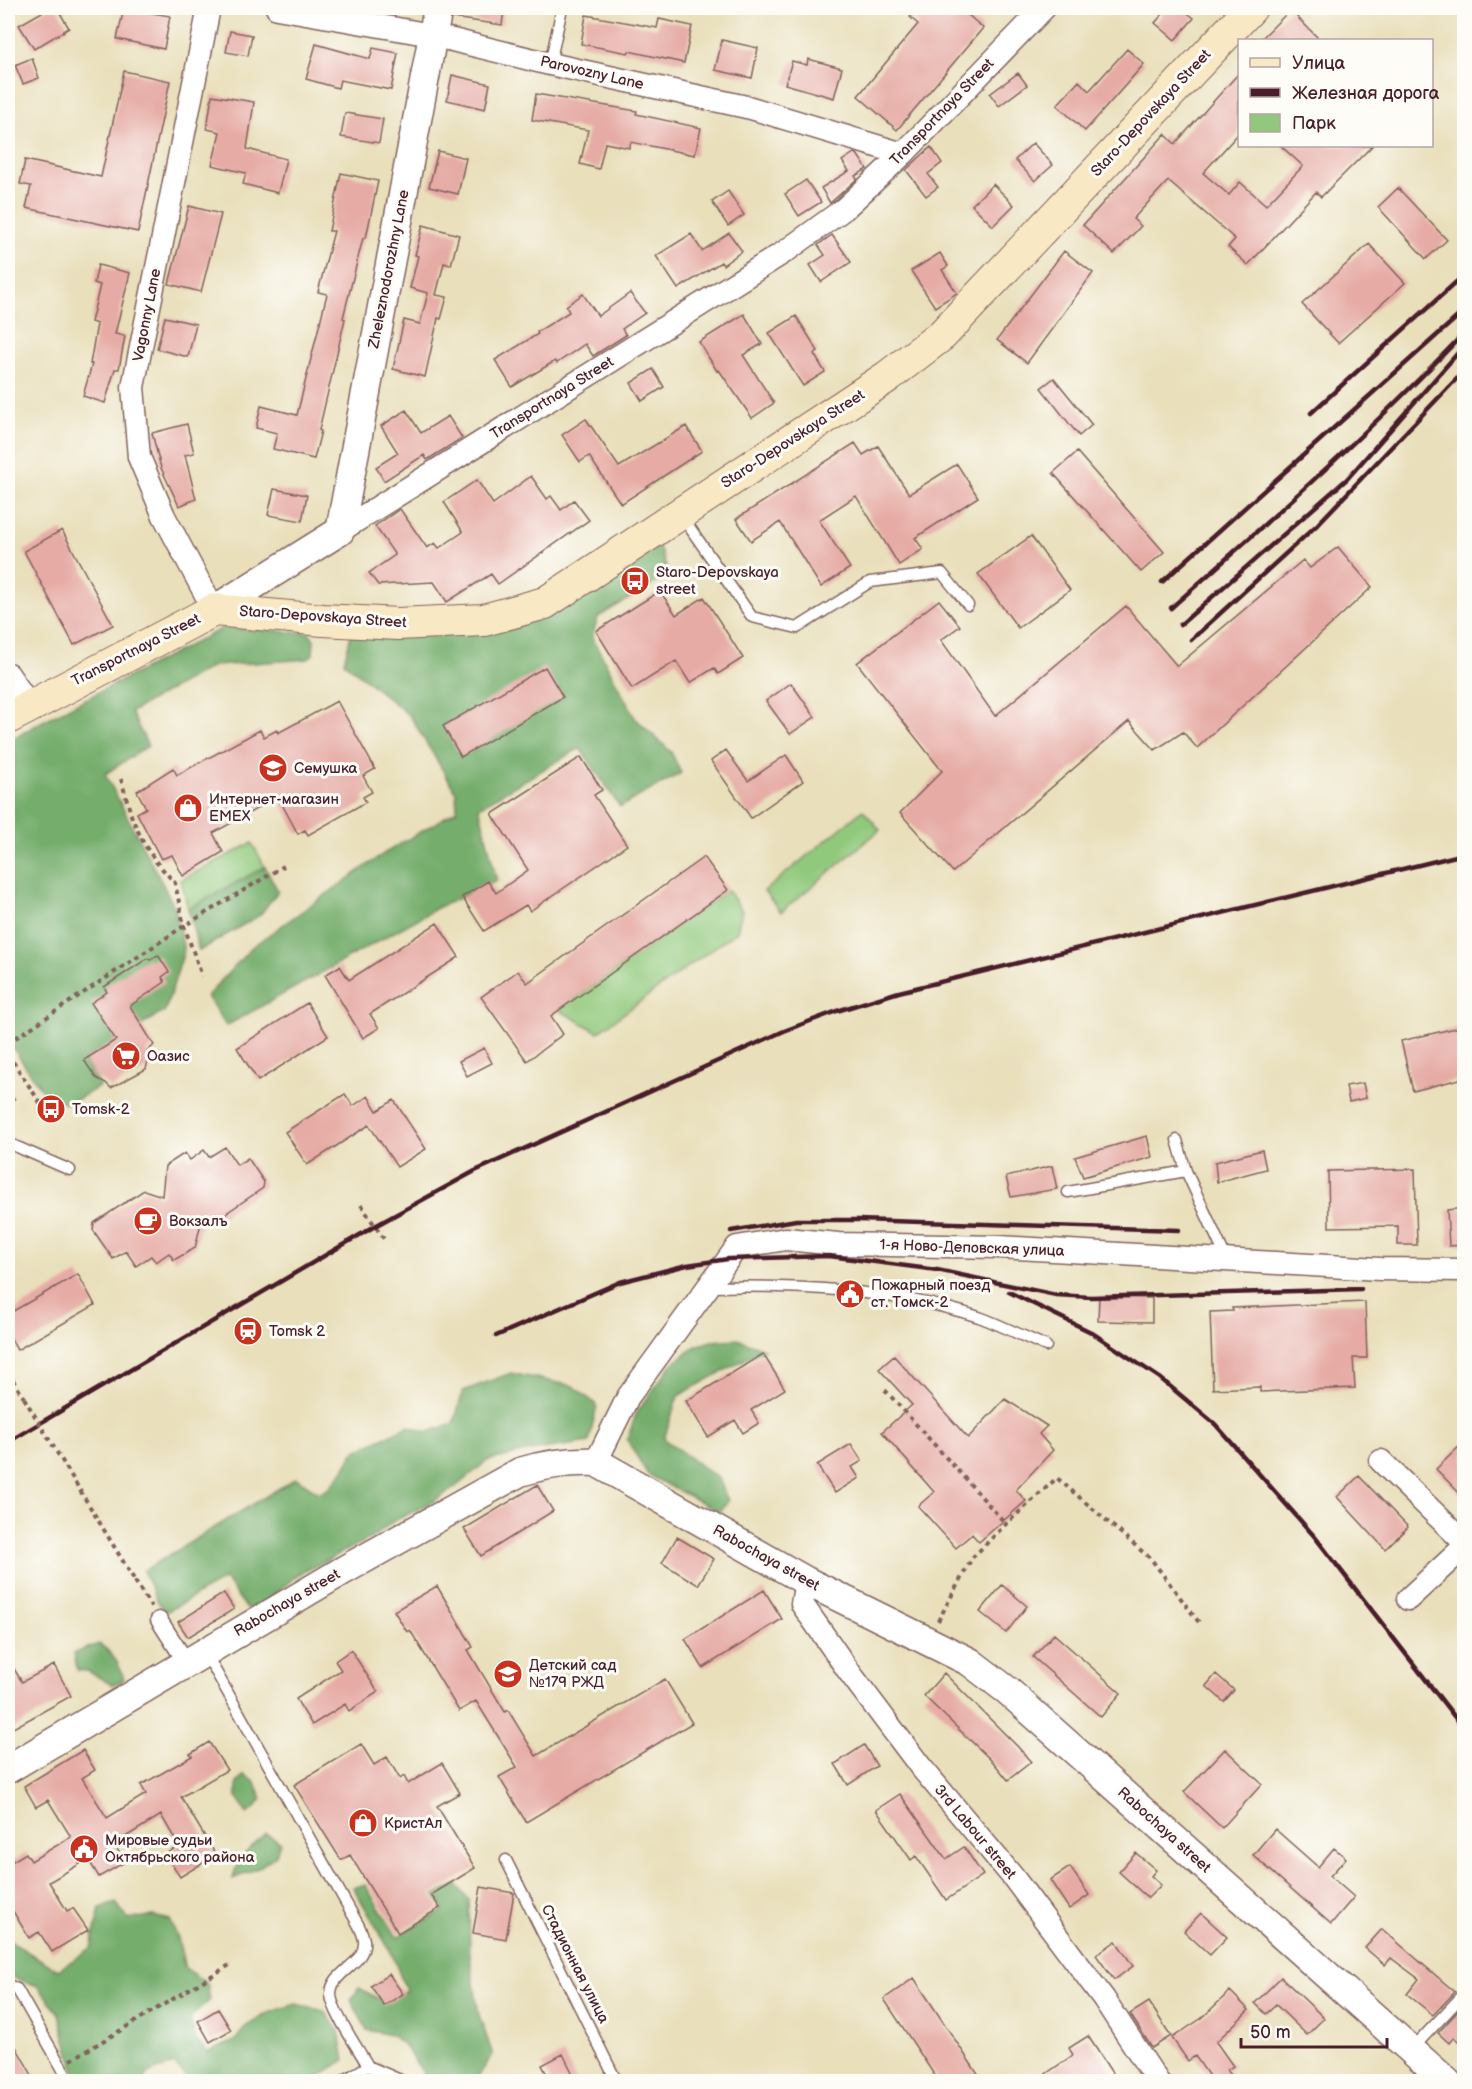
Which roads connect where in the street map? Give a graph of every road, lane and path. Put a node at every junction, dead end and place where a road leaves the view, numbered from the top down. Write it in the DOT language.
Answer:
graph roads {
  1 [pos="209,8"];
  2 [pos="277,8"];
  3 [pos="438,8"];
  4 [pos="562,8"];
  5 [pos="1044,8"];
  6 [pos="1251,8"];
  7 [pos="432,35"];
  8 [pos="550,64"];
  9 [pos="903,154"];
  10 [pos="680,514"];
  11 [pos="340,531"];
  12 [pos="968,605"];
  13 [pos="214,610"];
  14 [pos="8,674"];
  15 [pos="15,707"];
  16 [pos="121,779"];
  17 [pos="284,866"];
  18 [pos="184,926"];
  19 [pos="202,976"];
  20 [pos="8,1043"];
  21 [pos="8,1054"];
  22 [pos="8,1091"];
  23 [pos="14,1100"];
  24 [pos="43,1107"];
  25 [pos="1177,1140"];
  26 [pos="8,1143"];
  27 [pos="70,1170"];
  28 [pos="1186,1171"];
  29 [pos="1068,1192"];
  30 [pos="361,1205"];
  31 [pos="386,1242"];
  32 [pos="1227,1260"];
  33 [pos="1464,1270"];
  34 [pos="707,1287"];
  35 [pos="1046,1346"];
  36 [pos="8,1372"];
  37 [pos="885,1390"];
  38 [pos="1381,1461"];
  39 [pos="596,1462"];
  40 [pos="1006,1524"];
  41 [pos="1464,1542"];
  42 [pos="1464,1547"];
  43 [pos="806,1581"];
  44 [pos="1408,1599"];
  45 [pos="159,1620"];
  46 [pos="1201,1625"];
  47 [pos="927,1640"];
  48 [pos="195,1657"];
  49 [pos="8,1769"];
  50 [pos="506,1860"];
  51 [pos="233,1964"];
  52 [pos="8,1985"];
  53 [pos="1464,1994"];
  54 [pos="1411,2050"];
  55 [pos="61,2066"];
  56 [pos="368,2066"];
  57 [pos="70,2082"];
  58 [pos="341,2082"];
  59 [pos="405,2082"];
  60 [pos="617,2082"];
  61 [pos="1158,2082"];
  62 [pos="1447,2082"];
  1 -- 13 [label="street, Vagonny Lane"];
  2 -- 7 [label="street, Parovozny Lane"];
  3 -- 7 [label="street, Zheleznodorozhny Lane"];
  4 -- 8 [label="lane"];
  5 -- 9 [label="street, Transportnaya Street"];
  6 -- 10 [label="main road, Staro-Depovskaya Street"];
  7 -- 8 [label="street, Parovozny Lane"];
  7 -- 11 [label="street, Zheleznodorozhny Lane"];
  8 -- 9 [label="street, Parovozny Lane"];
  9 -- 11 [label="street, Transportnaya Street"];
  10 -- 12 [label="lane"];
  10 -- 13 [label="main road, Staro-Depovskaya Street"];
  11 -- 13 [label="street, Transportnaya Street"];
  13 -- 15 [label="main road, Transportnaya Street"];
  14 -- 15 [label="street"];
  16 -- 18 [label="path"];
  17 -- 18 [label="path"];
  18 -- 19 [label="path"];
  18 -- 20 [label="path"];
  21 -- 24 [label="path"];
  22 -- 23 [label="path"];
  25 -- 28 [label="lane"];
  26 -- 27 [label="lane"];
  28 -- 29 [label="lane"];
  28 -- 32 [label="lane"];
  30 -- 31 [label="path"];
  32 -- 33 [label="street, 1-я Ново-Деповская улица"];
  32 -- 34 [label="street, 1-я Ново-Деповская улица"];
  34 -- 35 [label="lane"];
  34 -- 39 [label="street, 1-я Ново-Деповская улица"];
  36 -- 45 [label="path, bridge"];
  37 -- 40 [label="path"];
  38 -- 41 [label="street"];
  39 -- 43 [label="street, Rabochaya street"];
  39 -- 48 [label="street, Rabochaya street"];
  40 -- 46 [label="path"];
  40 -- 47 [label="path"];
  42 -- 44 [label="street"];
  43 -- 47 [label="street, Rabochaya street"];
  43 -- 61 [label="street, 3rd Labour street"];
  45 -- 48 [label="street"];
  47 -- 54 [label="street, Rabochaya street"];
  48 -- 49 [label="street, Rabochaya street"];
  48 -- 56 [label="lane"];
  50 -- 60 [label="lane, Стадионная улица"];
  51 -- 55 [label="path"];
  52 -- 55 [label="lane"];
  53 -- 54 [label="lane"];
  54 -- 62 [label="street, Rabochaya street"];
  55 -- 57 [label="lane"];
  56 -- 58 [label="lane"];
  56 -- 59 [label="lane"];
}
